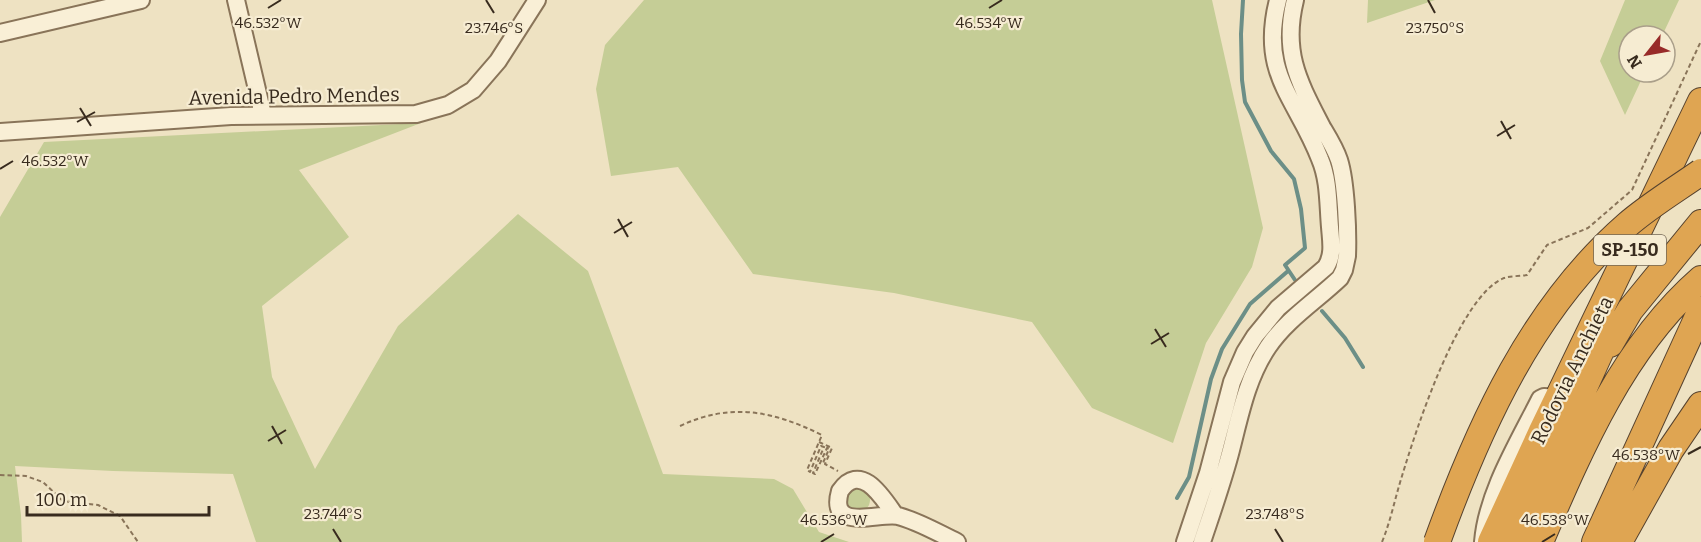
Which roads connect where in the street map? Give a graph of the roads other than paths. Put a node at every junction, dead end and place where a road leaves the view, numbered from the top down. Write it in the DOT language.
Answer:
graph roads {
  1 [pos="141,0"];
  2 [pos="236,0"];
  3 [pos="537,0"];
  4 [pos="1278,0"];
  5 [pos="1294,0"];
  6 [pos="0,33"];
  7 [pos="1701,101"];
  8 [pos="262,115"];
  9 [pos="0,132"];
  10 [pos="1701,135"];
  11 [pos="1701,172"];
  12 [pos="1701,223"];
  13 [pos="1701,279"];
  14 [pos="1701,310"];
  15 [pos="1585,386"];
  16 [pos="1558,398"];
  17 [pos="1701,405"];
  18 [pos="896,515"];
  19 [pos="957,542"];
  20 [pos="1185,542"];
  21 [pos="1202,542"];
  22 [pos="1437,542"];
  23 [pos="1483,542"];
  24 [pos="1491,542"];
  25 [pos="1514,542"];
  26 [pos="1540,542"];
  27 [pos="1595,542"];
  28 [pos="1619,542"];
  1 -- 6 [label="street"];
  2 -- 8 [label="street"];
  3 -- 8 [label="street, Avenida Pedro Mendes"];
  4 -- 20 [label="street"];
  5 -- 21 [label="street"];
  7 -- 16 [label="highway, Rodovia Anchieta / SP-150"];
  8 -- 9 [label="street, Avenida Pedro Mendes"];
  10 -- 15 [label="highway, Rodovia Anchieta / SP-150"];
  11 -- 22 [label="highway, bridge"];
  12 -- 15 [label="highway"];
  13 -- 26 [label="highway"];
  14 -- 27 [label="highway"];
  15 -- 25 [label="highway, Rodovia Anchieta / SP-150"];
  16 -- 23 [label="street"];
  16 -- 24 [label="highway, Rodovia Anchieta / SP-150"];
  17 -- 28 [label="highway"];
  18 -- 19 [label="street"];
}
